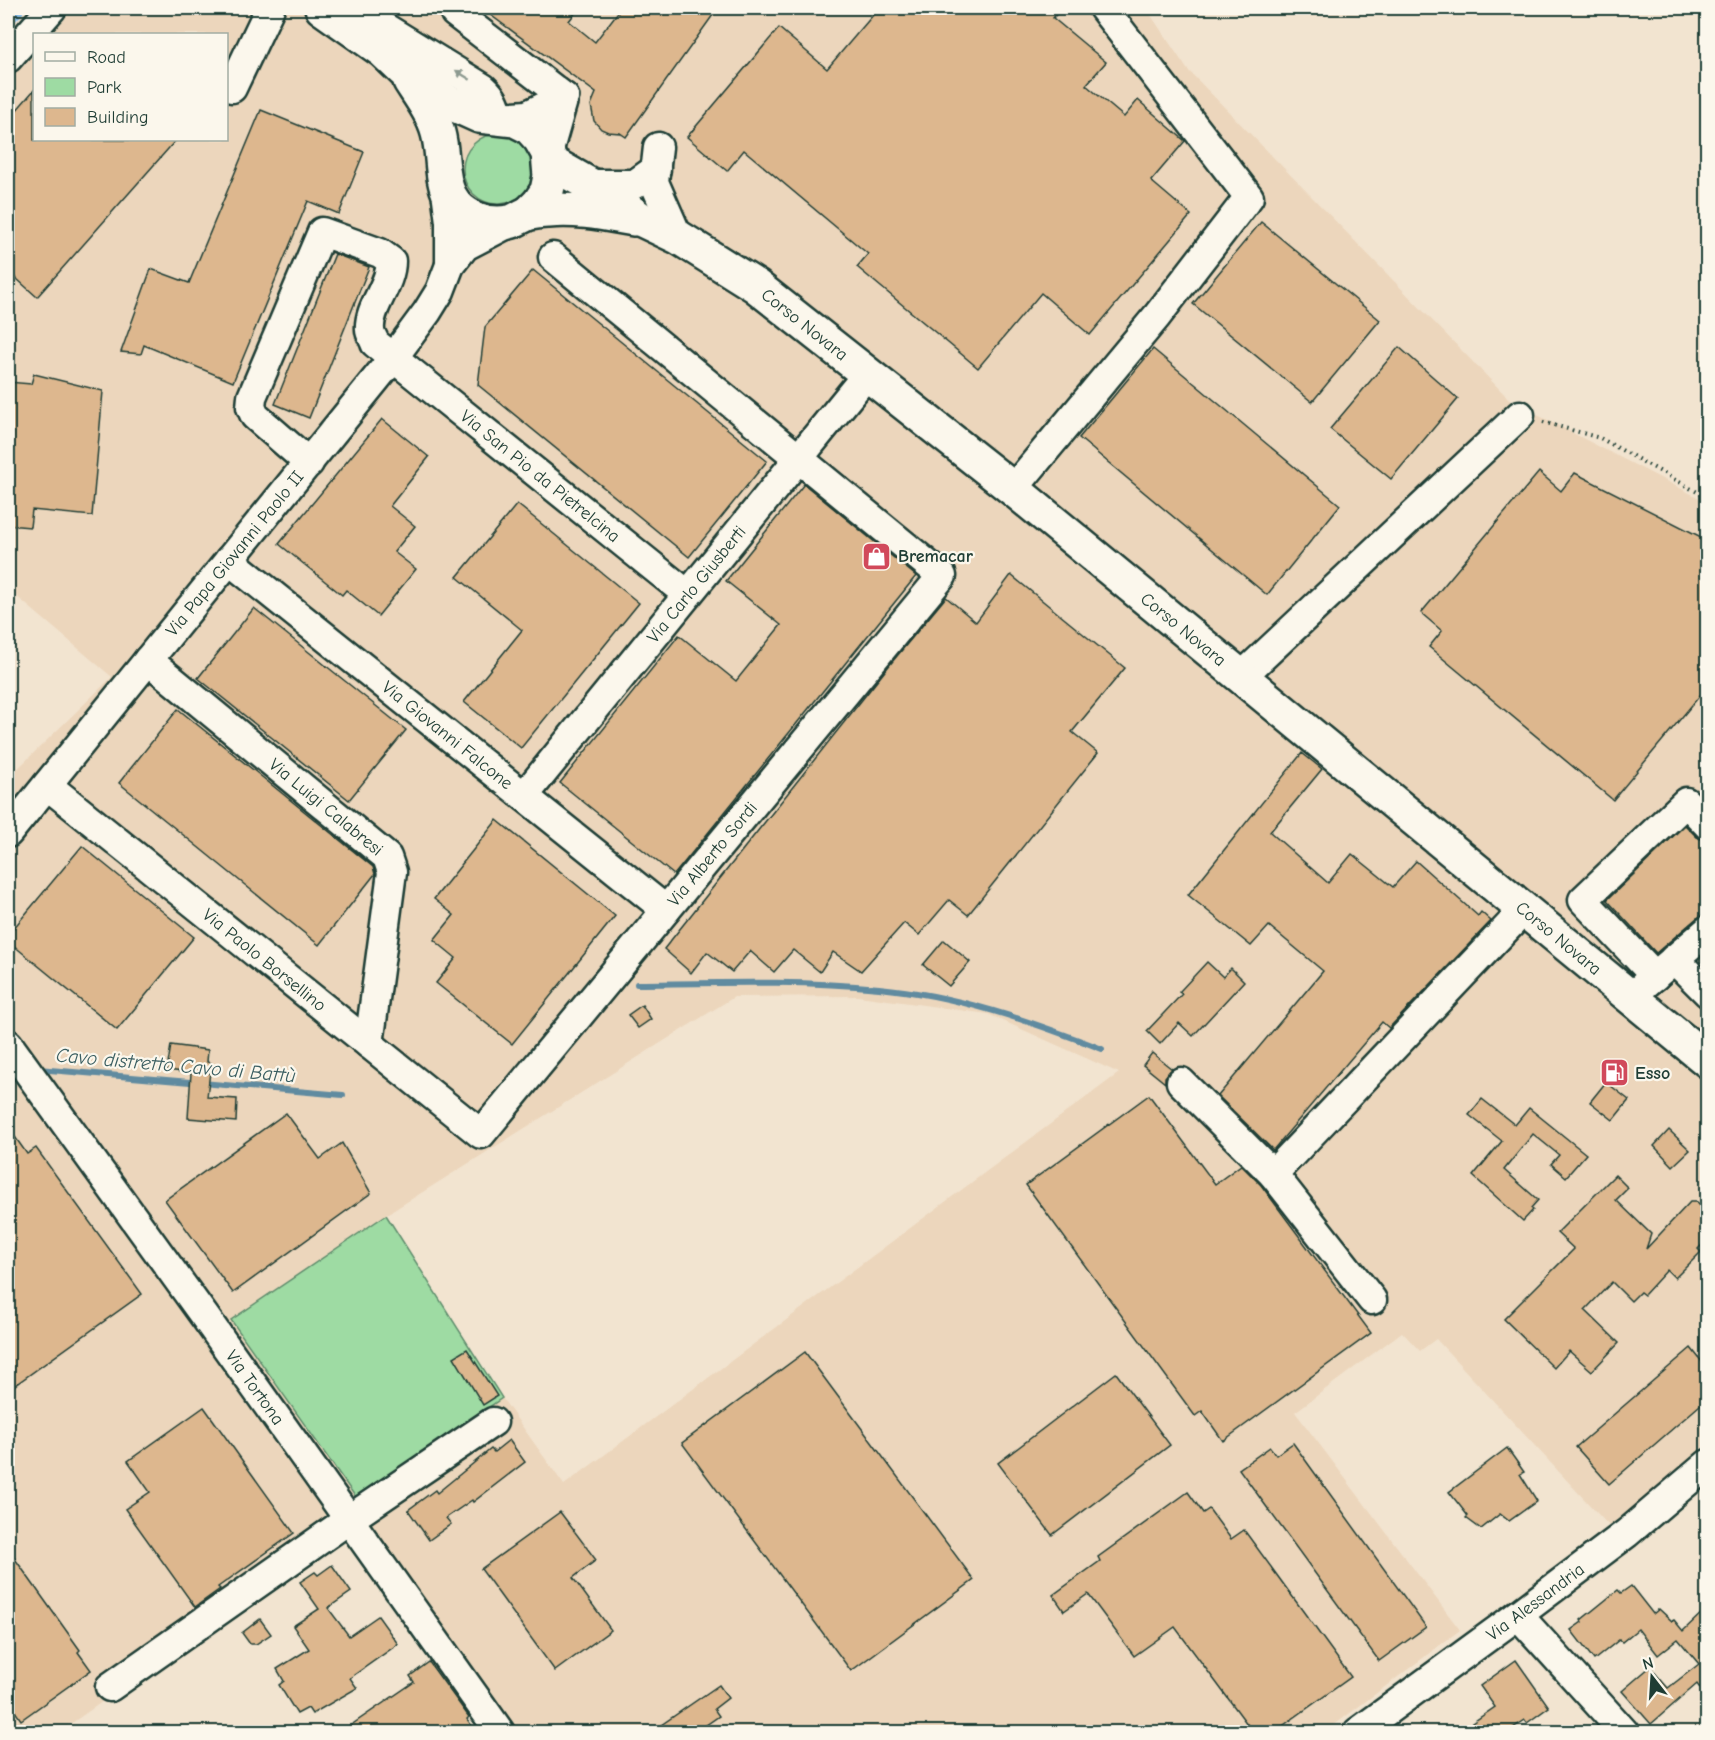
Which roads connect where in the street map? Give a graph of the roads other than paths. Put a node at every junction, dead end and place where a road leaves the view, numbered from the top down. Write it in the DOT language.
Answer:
graph roads {
  1 [pos="52,8"];
  2 [pos="270,8"];
  3 [pos="1103,8"];
  4 [pos="327,11"];
  5 [pos="455,13"];
  6 [pos="8,58"];
  7 [pos="403,70"];
  8 [pos="232,88"];
  9 [pos="564,97"];
  10 [pos="499,117"];
  11 [pos="549,157"];
  12 [pos="444,172"];
  13 [pos="590,184"];
  14 [pos="520,218"];
  15 [pos="642,220"];
  16 [pos="678,237"];
  17 [pos="553,257"];
  18 [pos="450,265"];
  19 [pos="393,358"];
  20 [pos="868,373"];
  21 [pos="1520,415"];
  22 [pos="799,459"];
  23 [pos="309,463"];
  24 [pos="1013,489"];
  25 [pos="230,560"];
  26 [pos="687,594"];
  27 [pos="148,660"];
  28 [pos="1242,676"];
  29 [pos="47,785"];
  30 [pos="524,796"];
  31 [pos="1707,825"];
  32 [pos="8,832"];
  33 [pos="666,910"];
  34 [pos="1524,910"];
  35 [pos="1707,930"];
  36 [pos="1665,968"];
  37 [pos="1707,993"];
  38 [pos="1629,999"];
  39 [pos="369,1044"];
  40 [pos="19,1060"];
  41 [pos="1707,1061"];
  42 [pos="1181,1082"];
  43 [pos="481,1134"];
  44 [pos="1272,1174"];
  45 [pos="1372,1300"];
  46 [pos="493,1422"];
  47 [pos="1707,1464"];
  48 [pos="348,1520"];
  49 [pos="1518,1615"];
  50 [pos="110,1687"];
  51 [pos="496,1731"];
  52 [pos="1358,1732"];
  53 [pos="1624,1732"];
  1 -- 6 [label="street"];
  2 -- 8 [label="street"];
  3 -- 24 [label="street"];
  4 -- 7 [label="main road, Corso Novara"];
  10 -- 4 [label="street, one-way"];
  5 -- 9 [label="street"];
  7 -- 10 [label="main road, Corso Novara"];
  7 -- 12 [label="main road, Corso Novara"];
  9 -- 10 [label="street"];
  9 -- 11 [label="street"];
  10 -- 11 [label="main road, Corso Novara"];
  10 -- 12 [label="main road"];
  11 -- 13 [label="main road, Corso Novara"];
  11 -- 14 [label="main road"];
  12 -- 14 [label="main road, Corso Novara"];
  12 -- 18 [label="street, Via Papa Giovanni Paolo II"];
  13 -- 15 [label="main road, Corso Novara"];
  13 -- 16 [label="street"];
  14 -- 15 [label="main road, Corso Novara"];
  14 -- 18 [label="street, Via Papa Giovanni Paolo II"];
  15 -- 16 [label="main road, Corso Novara"];
  16 -- 20 [label="main road, Corso Novara"];
  17 -- 22 [label="street"];
  18 -- 19 [label="street, Via Papa Giovanni Paolo II"];
  19 -- 23 [label="street, Via Papa Giovanni Paolo II"];
  19 -- 23 [label="street, Via San Pio da Pietrelcina"];
  19 -- 26 [label="street, Via San Pio da Pietrelcina"];
  20 -- 22 [label="street, Via Carlo Giusberti"];
  20 -- 24 [label="main road, Corso Novara"];
  21 -- 28 [label="street"];
  22 -- 26 [label="street, Via Carlo Giusberti"];
  22 -- 33 [label="street, Via Alberto Sordi"];
  23 -- 25 [label="street, Via Papa Giovanni Paolo II"];
  24 -- 28 [label="main road, Corso Novara"];
  25 -- 27 [label="street, Via Papa Giovanni Paolo II"];
  25 -- 30 [label="street, Via Giovanni Falcone"];
  26 -- 30 [label="street, Via Carlo Giusberti"];
  27 -- 29 [label="street, Via Papa Giovanni Paolo II"];
  27 -- 39 [label="street, Via Luigi Calabresi"];
  28 -- 34 [label="main road, Corso Novara"];
  29 -- 32 [label="street, Via Papa Giovanni Paolo II"];
  29 -- 39 [label="street, Via Paolo Borsellino"];
  30 -- 33 [label="street, Via Giovanni Falcone"];
  31 -- 36 [label="street"];
  33 -- 43 [label="street, Via Alberto Sordi"];
  34 -- 38 [label="main road, Corso Novara"];
  34 -- 44 [label="street"];
  35 -- 36 [label="street"];
  36 -- 37 [label="street"];
  36 -- 38 [label="street"];
  38 -- 41 [label="main road, Corso Novara"];
  39 -- 43 [label="street, Via Paolo Borsellino"];
  40 -- 48 [label="street, Via Tortona"];
  42 -- 44 [label="street"];
  44 -- 45 [label="street"];
  46 -- 48 [label="street"];
  47 -- 49 [label="street, Via Alessandria"];
  48 -- 50 [label="street"];
  48 -- 51 [label="street, Via Tortona"];
  49 -- 52 [label="street, Via Alessandria"];
  49 -- 53 [label="street"];
}
